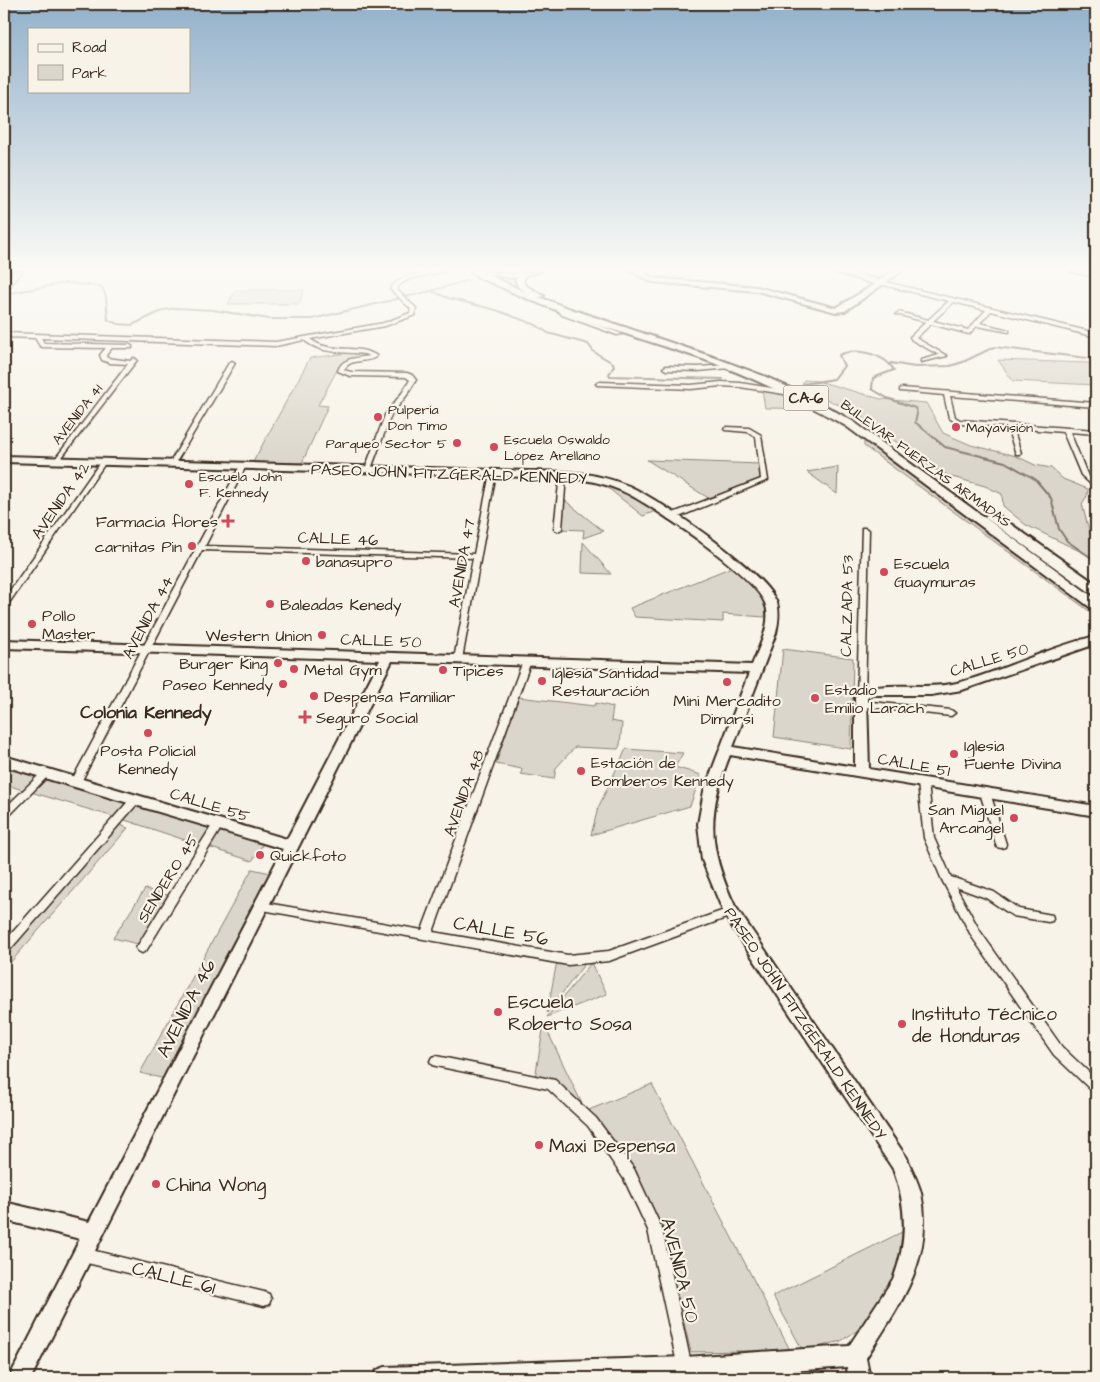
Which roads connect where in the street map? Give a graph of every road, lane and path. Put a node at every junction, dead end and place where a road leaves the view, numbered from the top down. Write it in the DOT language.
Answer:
graph roads {
  1 [pos="20,335"];
  2 [pos="324,335"];
  3 [pos="636,335"];
  4 [pos="654,335"];
  5 [pos="915,335"];
  6 [pos="37,336"];
  7 [pos="306,339"];
  8 [pos="110,347"];
  9 [pos="130,347"];
  10 [pos="923,362"];
  11 [pos="232,363"];
  12 [pos="728,367"];
  13 [pos="666,368"];
  14 [pos="599,384"];
  15 [pos="902,390"];
  16 [pos="947,394"];
  17 [pos="800,395"];
  18 [pos="1096,405"];
  19 [pos="1009,425"];
  20 [pos="727,429"];
  21 [pos="1066,430"];
  22 [pos="1096,432"];
  23 [pos="1018,453"];
  24 [pos="4,459"];
  25 [pos="57,460"];
  26 [pos="104,462"];
  27 [pos="172,464"];
  28 [pos="243,466"];
  29 [pos="368,469"];
  30 [pos="493,473"];
  31 [pos="563,475"];
  32 [pos="1096,486"];
  33 [pos="671,517"];
  34 [pos="558,529"];
  35 [pos="865,530"];
  36 [pos="200,548"];
  37 [pos="476,556"];
  38 [pos="1096,590"];
  39 [pos="4,604"];
  40 [pos="1096,605"];
  41 [pos="1096,640"];
  42 [pos="4,644"];
  43 [pos="147,649"];
  44 [pos="388,657"];
  45 [pos="458,659"];
  46 [pos="527,661"];
  47 [pos="757,669"];
  48 [pos="861,701"];
  49 [pos="951,713"];
  50 [pos="725,750"];
  51 [pos="4,761"];
  52 [pos="862,773"];
  53 [pos="45,774"];
  54 [pos="76,782"];
  55 [pos="924,783"];
  56 [pos="985,794"];
  57 [pos="135,800"];
  58 [pos="1096,811"];
  59 [pos="4,814"];
  60 [pos="218,825"];
  61 [pos="1001,844"];
  62 [pos="291,846"];
  63 [pos="947,880"];
  64 [pos="261,906"];
  65 [pos="730,912"];
  66 [pos="1048,918"];
  67 [pos="426,935"];
  68 [pos="142,948"];
  69 [pos="4,949"];
  70 [pos="436,1061"];
  71 [pos="1096,1087"];
  72 [pos="4,1211"];
  73 [pos="94,1234"];
  74 [pos="83,1255"];
  75 [pos="264,1299"];
  76 [pos="856,1356"];
  77 [pos="685,1368"];
  78 [pos="20,1378"];
  79 [pos="390,1378"];
  80 [pos="859,1378"];
  1 -- 6 [label="street"];
  2 -- 7 [label="street"];
  3 -- 12 [label="highway, BULEVAR FUERZAS ARMADAS / CA-6"];
  4 -- 38 [label="highway, BULEVAR FUERZAS ARMADAS / CA-6"];
  5 -- 10 [label="street"];
  6 -- 7 [label="street"];
  6 -- 8 [label="street"];
  7 -- 29 [label="street"];
  8 -- 9 [label="street"];
  8 -- 25 [label="street, AVENIDA 41"];
  11 -- 27 [label="street"];
  12 -- 13 [label="street"];
  12 -- 17 [label="highway, BULEVAR FUERZAS ARMADAS / CA-6"];
  14 -- 17 [label="street"];
  15 -- 16 [label="street"];
  16 -- 18 [label="street"];
  16 -- 19 [label="street"];
  17 -- 40 [label="highway, BULEVAR FUERZAS ARMADAS / CA-6"];
  19 -- 21 [label="street"];
  19 -- 23 [label="street"];
  20 -- 33 [label="street"];
  21 -- 22 [label="street"];
  21 -- 32 [label="street"];
  24 -- 25 [label="street, PASEO JOHN FITZGERALD KENNEDY"];
  25 -- 26 [label="street, PASEO JOHN FITZGERALD KENNEDY"];
  26 -- 27 [label="street, PASEO JOHN FITZGERALD KENNEDY"];
  26 -- 39 [label="street, AVENIDA 42"];
  27 -- 28 [label="street, PASEO JOHN FITZGERALD KENNEDY"];
  28 -- 29 [label="street, PASEO JOHN FITZGERALD KENNEDY"];
  28 -- 36 [label="street, AVENIDA 44"];
  29 -- 30 [label="street, PASEO JOHN FITZGERALD KENNEDY"];
  30 -- 31 [label="street, PASEO JOHN FITZGERALD KENNEDY"];
  30 -- 37 [label="street, AVENIDA 47"];
  31 -- 33 [label="street, PASEO JOHN FITZGERALD KENNEDY"];
  31 -- 34 [label="street"];
  33 -- 47 [label="street, PASEO JOHN FITZGERALD KENNEDY"];
  35 -- 48 [label="street, CALZADA 53"];
  36 -- 37 [label="street, CALLE 46"];
  36 -- 43 [label="street, AVENIDA 44"];
  37 -- 45 [label="street, AVENIDA 47"];
  41 -- 48 [label="street, CALLE 50"];
  42 -- 43 [label="street, CALLE 50"];
  43 -- 44 [label="street, CALLE 50"];
  43 -- 54 [label="street, AVENIDA 44"];
  44 -- 45 [label="street, CALLE 50"];
  44 -- 62 [label="street, AVENIDA 46"];
  45 -- 46 [label="street, CALLE 50"];
  46 -- 47 [label="street, CALLE 50"];
  46 -- 67 [label="street, AVENIDA 48"];
  47 -- 50 [label="street, PASEO JOHN FITZGERALD KENNEDY"];
  48 -- 49 [label="street"];
  48 -- 52 [label="street, CALZADA 53"];
  50 -- 52 [label="street, CALLE 51"];
  50 -- 65 [label="street, PASEO JOHN FITZGERALD KENNEDY"];
  51 -- 53 [label="street, CALLE 55"];
  52 -- 55 [label="street, CALLE 51"];
  53 -- 54 [label="street, CALLE 55"];
  53 -- 59 [label="street"];
  54 -- 57 [label="street, CALLE 55"];
  55 -- 56 [label="street, CALLE 51"];
  55 -- 63 [label="street"];
  56 -- 58 [label="street, CALLE 51"];
  56 -- 61 [label="street"];
  57 -- 60 [label="street, CALLE 55"];
  57 -- 69 [label="street"];
  60 -- 62 [label="street, CALLE 55"];
  60 -- 68 [label="street, SENDERO 45"];
  62 -- 64 [label="street, AVENIDA 46"];
  63 -- 66 [label="street"];
  63 -- 71 [label="street"];
  64 -- 67 [label="street, CALLE 56"];
  64 -- 73 [label="street, AVENIDA 46"];
  65 -- 67 [label="street, CALLE 56"];
  65 -- 76 [label="street, PASEO JOHN FITZGERALD KENNEDY"];
  70 -- 77 [label="street, AVENIDA 50"];
  72 -- 73 [label="street"];
  73 -- 74 [label="street, AVENIDA 46"];
  74 -- 75 [label="street, CALLE 61"];
  74 -- 78 [label="street, AVENIDA 46"];
  76 -- 77 [label="street"];
  76 -- 80 [label="street"];
  77 -- 79 [label="street"];
}
